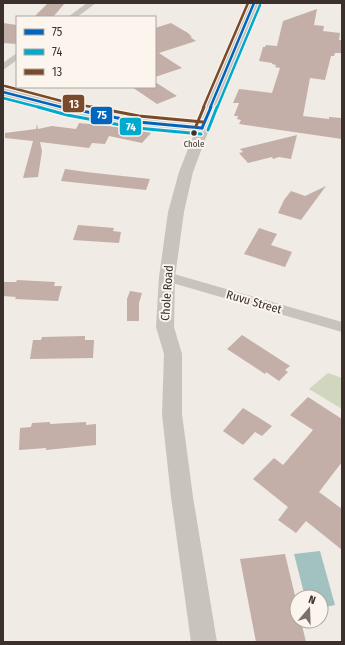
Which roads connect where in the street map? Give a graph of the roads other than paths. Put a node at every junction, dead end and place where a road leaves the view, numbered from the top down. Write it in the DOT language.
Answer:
graph roads {
  1 [pos="92,3"];
  2 [pos="254,3"];
  3 [pos="73,16"];
  4 [pos="16,57"];
  5 [pos="3,67"];
  6 [pos="3,92"];
  7 [pos="202,128"];
  8 [pos="167,277"];
  9 [pos="342,327"];
  10 [pos="204,642"];
  1 -- 3 [label="street"];
  2 -- 7 [label="street, Chole Road"];
  4 -- 5 [label="street"];
  6 -- 7 [label="street"];
  7 -- 8 [label="street, Chole Road"];
  8 -- 9 [label="street, Ruvu Street"];
  8 -- 10 [label="street, Chole Road"];
}
